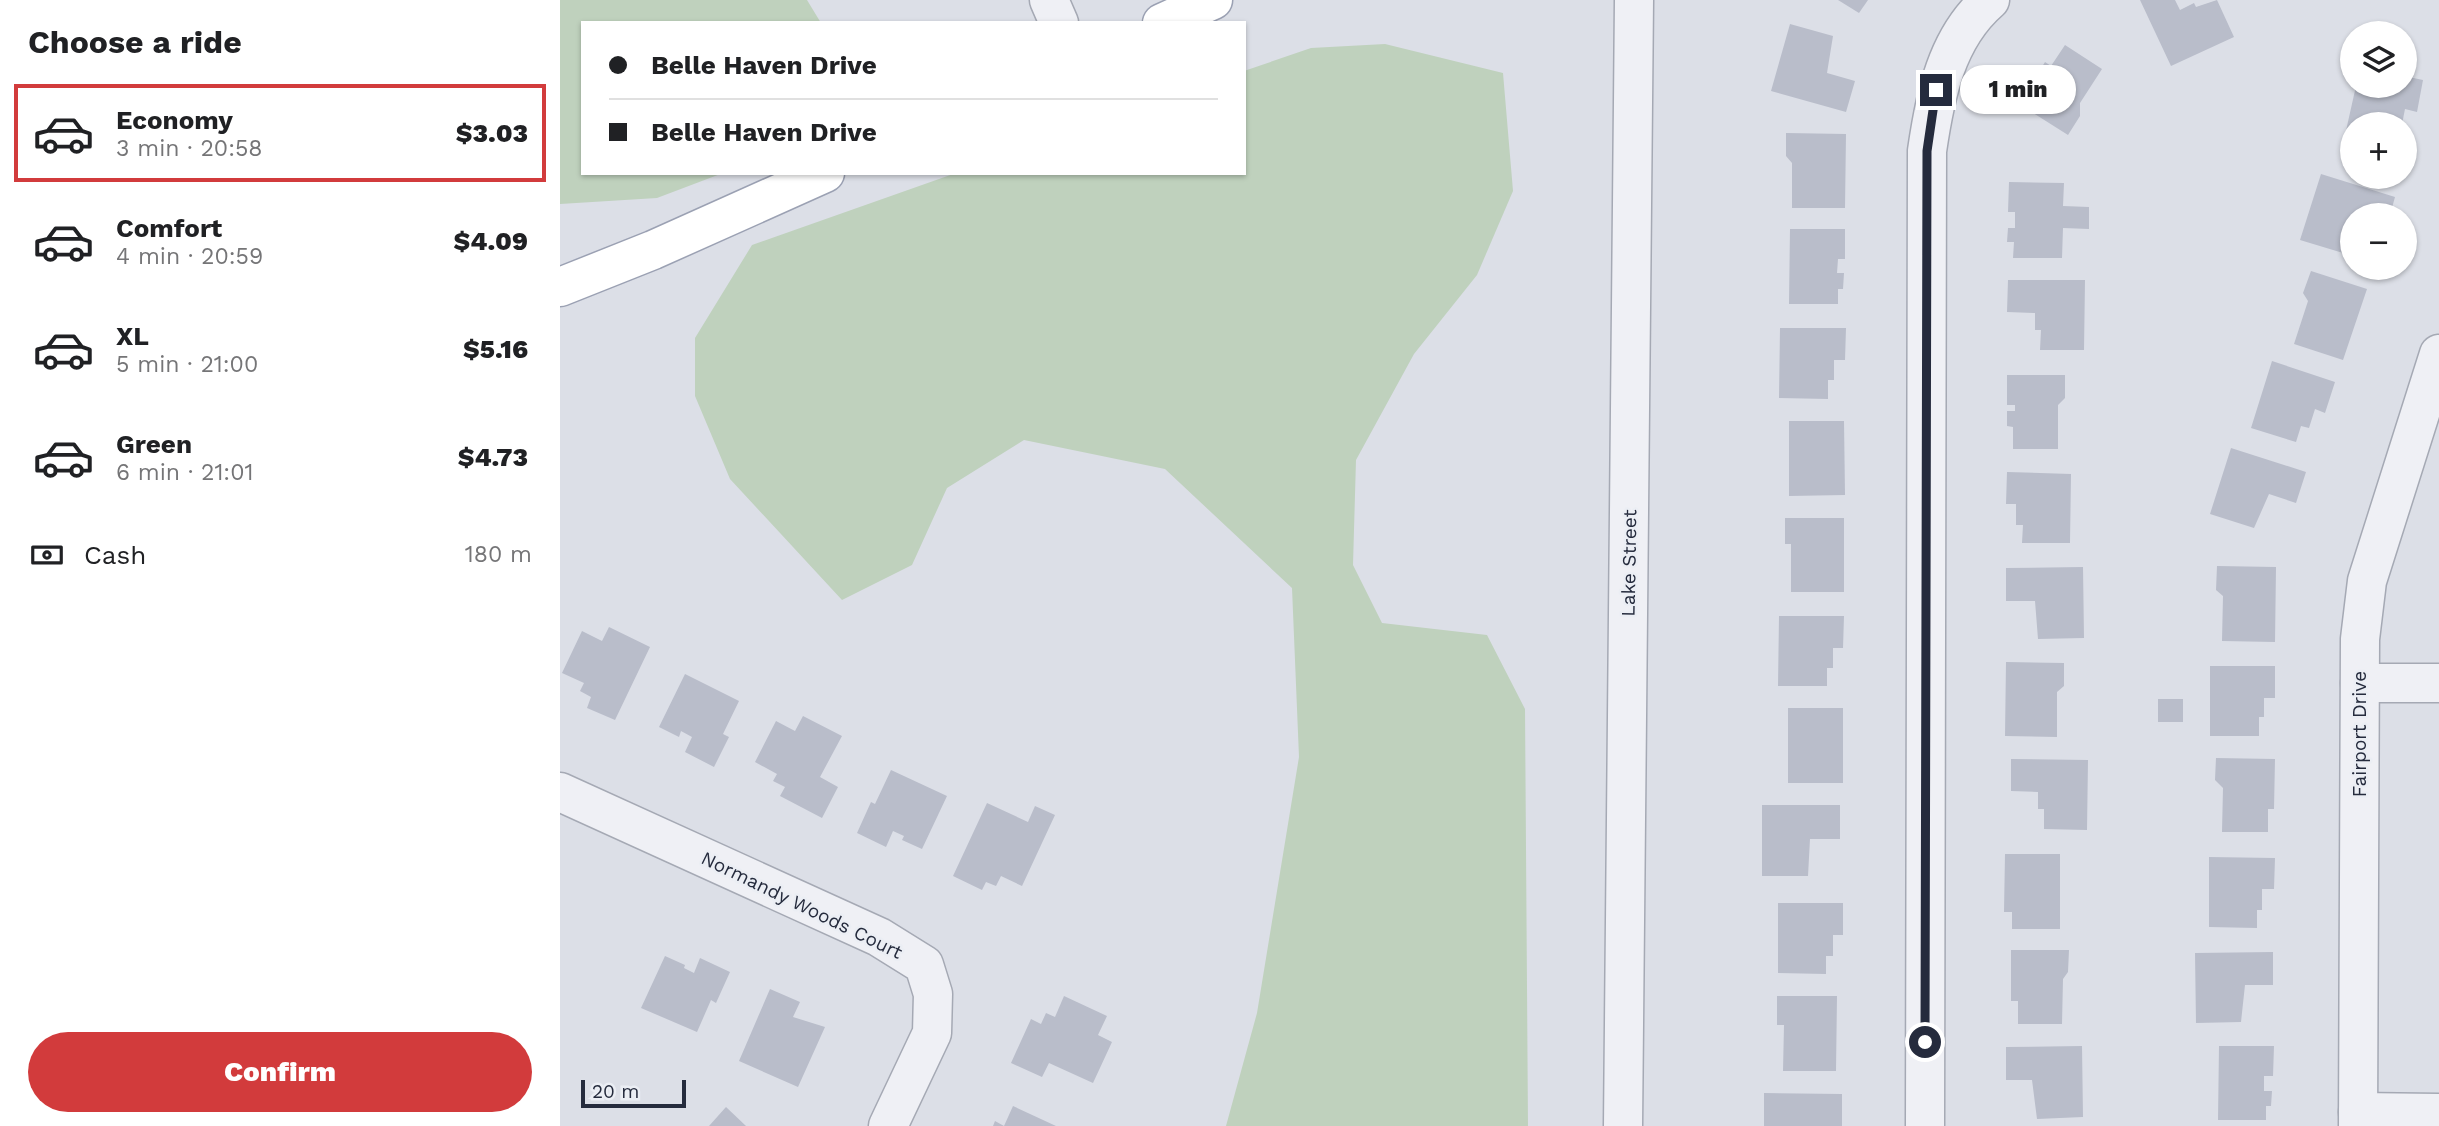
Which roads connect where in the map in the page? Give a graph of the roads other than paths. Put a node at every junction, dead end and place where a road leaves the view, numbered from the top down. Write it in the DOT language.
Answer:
graph roads {
  1 [pos="1049,0"];
  2 [pos="1213,0"];
  3 [pos="1634,0"];
  4 [pos="1990,0"];
  5 [pos="1058,21"];
  6 [pos="1166,21"];
  7 [pos="821,175"];
  8 [pos="560,287"];
  9 [pos="2439,354"];
  10 [pos="2360,683"];
  11 [pos="2439,683"];
  12 [pos="560,792"];
  13 [pos="2439,1113"];
  14 [pos="2358,1119"];
  15 [pos="888,1126"];
  16 [pos="1623,1126"];
  17 [pos="1925,1126"];
  1 -- 5 [label="street"];
  2 -- 6 [label="main road"];
  3 -- 16 [label="street, Lake Street"];
  4 -- 17 [label="street"];
  7 -- 8 [label="main road"];
  9 -- 10 [label="street, Fairport Drive"];
  10 -- 11 [label="street"];
  10 -- 14 [label="street, Fairport Drive"];
  12 -- 15 [label="street, Normandy Woods Court"];
  13 -- 14 [label="street"];
}
